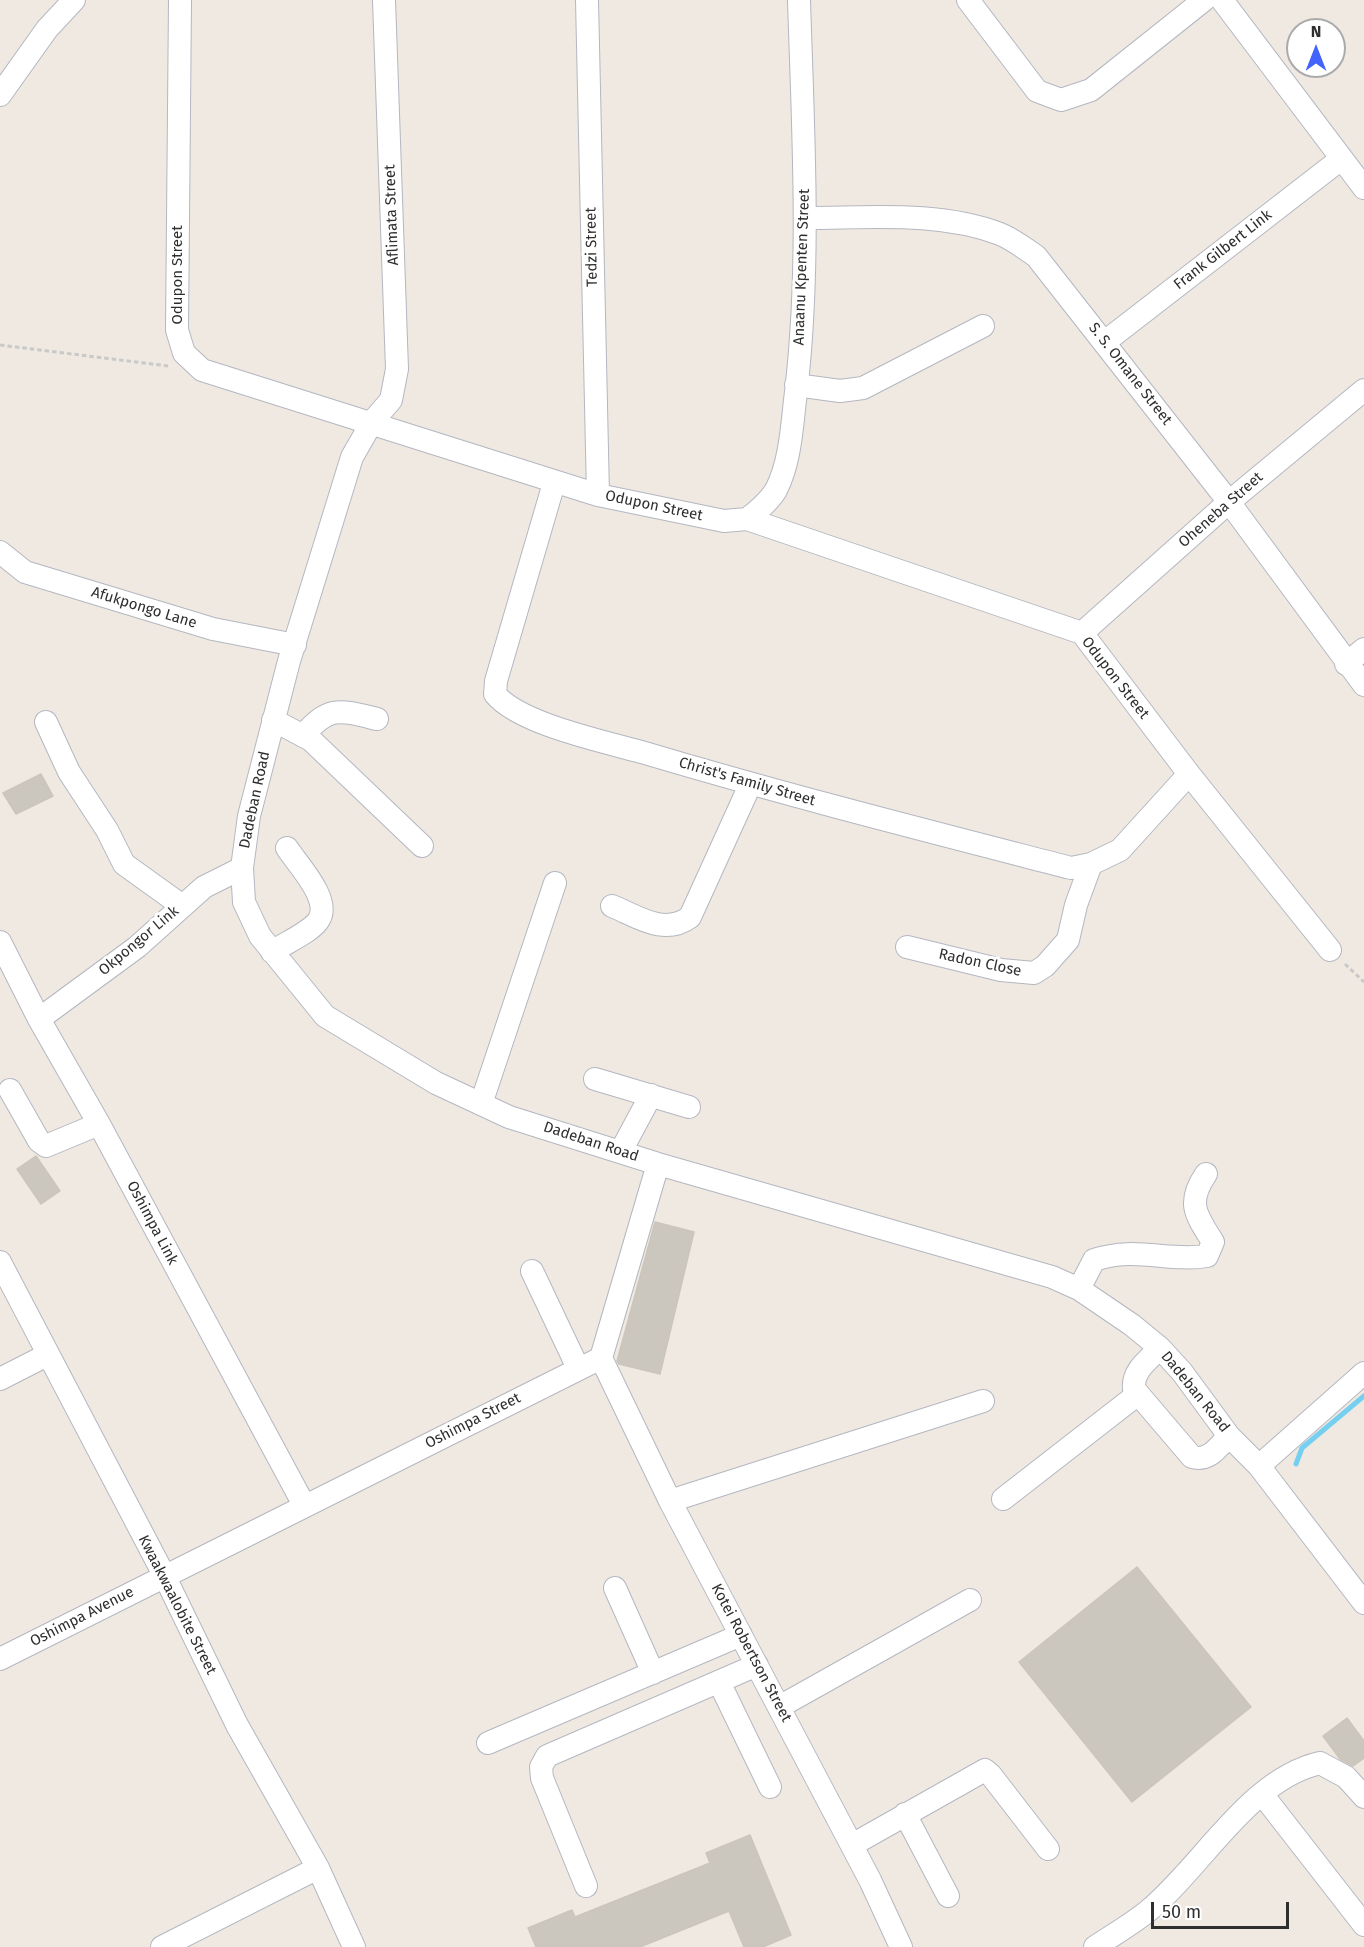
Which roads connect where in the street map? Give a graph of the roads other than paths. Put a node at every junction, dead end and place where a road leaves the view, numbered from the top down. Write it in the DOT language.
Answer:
graph roads {
  1 [pos="74,0"];
  2 [pos="180,0"];
  3 [pos="384,0"];
  4 [pos="586,0"];
  5 [pos="799,0"];
  6 [pos="968,0"];
  7 [pos="1204,0"];
  8 [pos="1222,0"];
  9 [pos="0,95"];
  10 [pos="1341,159"];
  11 [pos="1364,188"];
  12 [pos="806,218"];
  13 [pos="983,326"];
  14 [pos="1106,341"];
  15 [pos="796,385"];
  16 [pos="1364,390"];
  17 [pos="372,422"];
  18 [pos="554,483"];
  19 [pos="598,495"];
  20 [pos="1228,502"];
  21 [pos="747,519"];
  22 [pos="0,552"];
  23 [pos="1082,633"];
  24 [pos="296,645"];
  25 [pos="1364,649"];
  26 [pos="1346,664"];
  27 [pos="1364,685"];
  28 [pos="377,719"];
  29 [pos="273,720"];
  30 [pos="46,722"];
  31 [pos="303,736"];
  32 [pos="1189,774"];
  33 [pos="750,784"];
  34 [pos="422,846"];
  35 [pos="287,848"];
  36 [pos="1091,864"];
  37 [pos="242,868"];
  38 [pos="555,884"];
  39 [pos="181,906"];
  40 [pos="612,906"];
  41 [pos="0,942"];
  42 [pos="907,947"];
  43 [pos="1330,950"];
  44 [pos="272,952"];
  45 [pos="39,1019"];
  46 [pos="595,1079"];
  47 [pos="10,1090"];
  48 [pos="651,1095"];
  49 [pos="481,1104"];
  50 [pos="689,1107"];
  51 [pos="99,1124"];
  52 [pos="621,1151"];
  53 [pos="658,1164"];
  54 [pos="1206,1174"];
  55 [pos="0,1262"];
  56 [pos="532,1271"];
  57 [pos="1078,1289"];
  58 [pos="1160,1348"];
  59 [pos="47,1355"];
  60 [pos="601,1358"];
  61 [pos="578,1368"];
  62 [pos="1364,1373"];
  63 [pos="0,1380"];
  64 [pos="1138,1394"];
  65 [pos="983,1401"];
  66 [pos="1229,1436"];
  67 [pos="1259,1466"];
  68 [pos="1003,1499"];
  69 [pos="670,1501"];
  70 [pos="304,1505"];
  71 [pos="164,1575"];
  72 [pos="615,1588"];
  73 [pos="970,1600"];
  74 [pos="1364,1603"];
  75 [pos="741,1635"];
  76 [pos="0,1659"];
  77 [pos="757,1665"];
  78 [pos="653,1673"];
  79 [pos="719,1682"];
  80 [pos="779,1707"];
  81 [pos="488,1743"];
  82 [pos="770,1787"];
  83 [pos="1262,1794"];
  84 [pos="1364,1797"];
  85 [pos="905,1814"];
  86 [pos="852,1845"];
  87 [pos="1048,1849"];
  88 [pos="318,1868"];
  89 [pos="586,1886"];
  90 [pos="948,1896"];
  91 [pos="1364,1925"];
  92 [pos="162,1947"];
  93 [pos="354,1947"];
  94 [pos="901,1947"];
  95 [pos="1095,1947"];
  1 -- 9 [label="street"];
  2 -- 17 [label="street, Odupon Street"];
  3 -- 17 [label="street, Aflimata Street"];
  4 -- 19 [label="street, Tedzi Street"];
  5 -- 12 [label="street, Anaanu Kpenten Street"];
  6 -- 7 [label="street"];
  8 -- 10 [label="street"];
  10 -- 11 [label="street"];
  10 -- 14 [label="street, Frank Gilbert Link"];
  12 -- 14 [label="street, S. S. Omane Street"];
  12 -- 15 [label="street, Anaanu Kpenten Street"];
  13 -- 15 [label="street"];
  14 -- 20 [label="street, S. S. Omane Street"];
  15 -- 21 [label="street, Anaanu Kpenten Street"];
  16 -- 20 [label="street, Oheneba Street"];
  17 -- 18 [label="street, Odupon Street"];
  17 -- 24 [label="street, Dadeban Road"];
  18 -- 19 [label="street, Odupon Street"];
  18 -- 33 [label="street, Christ's Family Street"];
  19 -- 21 [label="street, Odupon Street"];
  20 -- 23 [label="street, Oheneba Street"];
  20 -- 26 [label="street, S. S. Omane Street"];
  21 -- 23 [label="street, Odupon Street"];
  22 -- 24 [label="street, Afukpongo Lane"];
  23 -- 32 [label="street, Odupon Street"];
  24 -- 29 [label="street, Dadeban Road"];
  25 -- 26 [label="street"];
  26 -- 27 [label="street, S. S. Omane Street"];
  28 -- 31 [label="street"];
  29 -- 31 [label="street"];
  29 -- 37 [label="street, Dadeban Road"];
  30 -- 39 [label="street"];
  31 -- 34 [label="street"];
  32 -- 36 [label="street, Christ's Family Street"];
  32 -- 43 [label="street, Odupon Street"];
  33 -- 36 [label="street, Christ's Family Street"];
  33 -- 40 [label="street"];
  35 -- 44 [label="street"];
  36 -- 42 [label="street, Radon Close"];
  37 -- 39 [label="street, Okpongor Link"];
  37 -- 44 [label="street, Dadeban Road"];
  38 -- 49 [label="street"];
  39 -- 45 [label="street, Okpongor Link"];
  41 -- 45 [label="street, Oshimpa Link"];
  44 -- 49 [label="street, Dadeban Road"];
  45 -- 51 [label="street, Oshimpa Link"];
  46 -- 48 [label="street"];
  47 -- 51 [label="street"];
  48 -- 50 [label="street"];
  48 -- 52 [label="street"];
  49 -- 52 [label="street, Dadeban Road"];
  51 -- 70 [label="street, Oshimpa Link"];
  52 -- 53 [label="street, Dadeban Road"];
  53 -- 57 [label="street, Dadeban Road"];
  53 -- 60 [label="street"];
  54 -- 57 [label="street"];
  55 -- 59 [label="street, Kwaakwaalobite Street"];
  56 -- 61 [label="street"];
  57 -- 58 [label="street, Dadeban Road"];
  58 -- 64 [label="street"];
  58 -- 66 [label="street, Dadeban Road"];
  59 -- 63 [label="street"];
  59 -- 71 [label="street, Kwaakwaalobite Street"];
  60 -- 61 [label="street, Oshimpa Street"];
  60 -- 69 [label="street, Kotei Robertson Street"];
  61 -- 70 [label="street, Oshimpa Street"];
  62 -- 67 [label="street"];
  64 -- 66 [label="street"];
  64 -- 68 [label="street"];
  65 -- 69 [label="street"];
  66 -- 67 [label="street, Dadeban Road"];
  67 -- 74 [label="street, Dadeban Road"];
  69 -- 75 [label="street, Kotei Robertson Street"];
  70 -- 71 [label="street, Oshimpa Street"];
  71 -- 76 [label="street, Oshimpa Avenue"];
  71 -- 88 [label="street, Kwaakwaalobite Street"];
  72 -- 78 [label="street"];
  73 -- 80 [label="street"];
  75 -- 77 [label="street, Kotei Robertson Street"];
  75 -- 78 [label="street"];
  77 -- 79 [label="street"];
  77 -- 80 [label="street, Kotei Robertson Street"];
  78 -- 81 [label="street"];
  79 -- 82 [label="street"];
  79 -- 89 [label="street"];
  80 -- 86 [label="street, Kotei Robertson Street"];
  83 -- 84 [label="street"];
  83 -- 91 [label="street"];
  83 -- 95 [label="street"];
  85 -- 86 [label="street"];
  85 -- 87 [label="street"];
  85 -- 90 [label="street"];
  86 -- 94 [label="street, Kotei Robertson Street"];
  88 -- 92 [label="street"];
  88 -- 93 [label="street, Kwaakwaalobite Street"];
}
